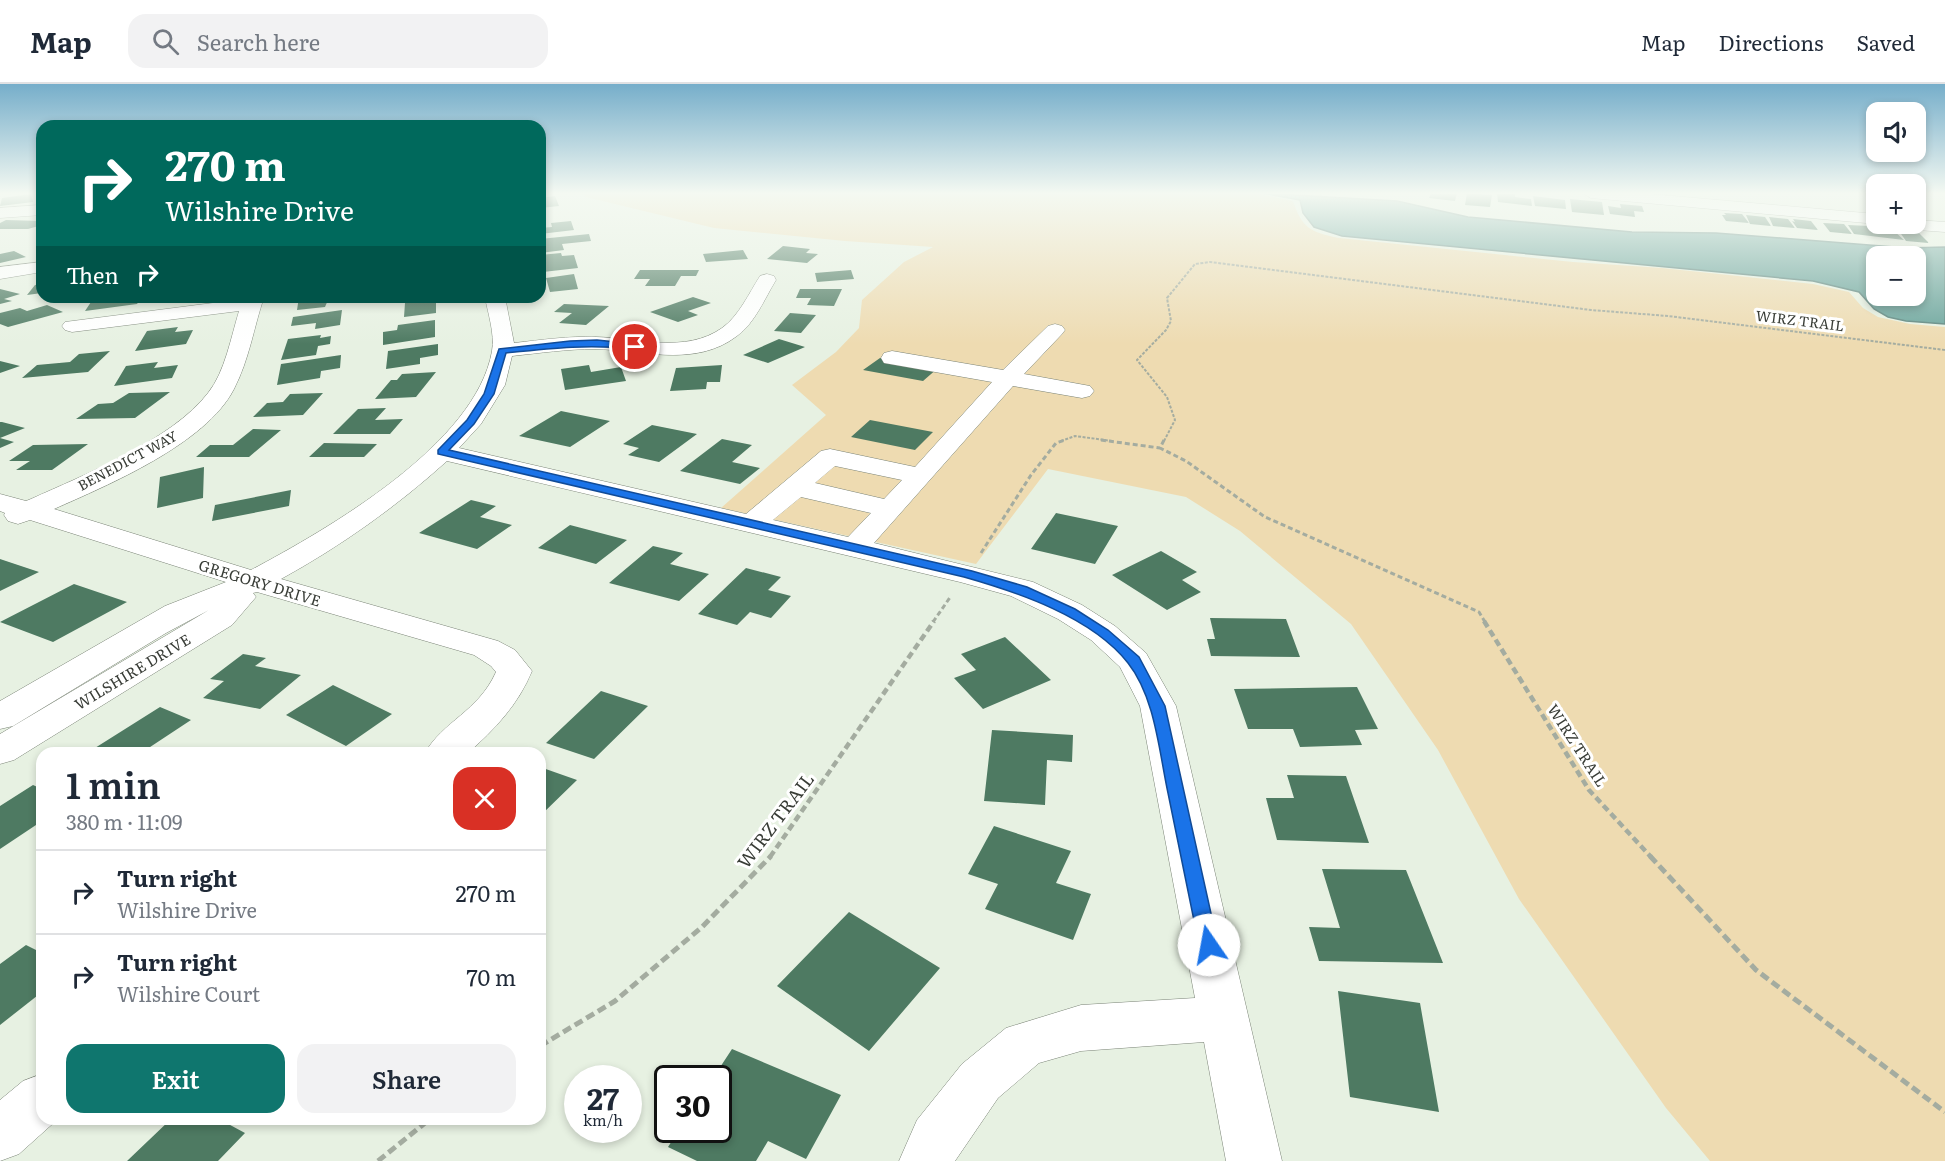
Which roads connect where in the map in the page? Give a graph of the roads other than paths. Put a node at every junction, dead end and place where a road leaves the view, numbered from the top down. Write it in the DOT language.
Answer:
graph roads {
  1 [pos="36,268"];
  2 [pos="0,273"];
  3 [pos="767,280"];
  4 [pos="231,303"];
  5 [pos="251,303"];
  6 [pos="496,303"];
  7 [pos="72,326"];
  8 [pos="1055,330"];
  9 [pos="503,351"];
  10 [pos="891,358"];
  11 [pos="1008,378"];
  12 [pos="1082,391"];
  13 [pos="442,452"];
  14 [pos="921,476"];
  15 [pos="795,487"];
  16 [pos="14,506"];
  17 [pos="890,508"];
  18 [pos="0,524"];
  19 [pos="752,524"];
  20 [pos="854,548"];
  21 [pos="255,581"];
  22 [pos="0,717"];
  23 [pos="451,747"];
  24 [pos="0,751"];
  25 [pos="1224,1018"];
  26 [pos="36,1104"];
  27 [pos="0,1135"];
  28 [pos="927,1161"];
  29 [pos="1254,1161"];
  1 -- 2 [label="street"];
  3 -- 9 [label="street"];
  4 -- 7 [label="street"];
  5 -- 16 [label="street, BENEDICT WAY"];
  6 -- 9 [label="street, WILSHIRE DRIVE"];
  8 -- 11 [label="street"];
  9 -- 13 [label="street, WILSHIRE DRIVE"];
  10 -- 11 [label="street"];
  11 -- 12 [label="street"];
  11 -- 14 [label="street"];
  13 -- 19 [label="street"];
  13 -- 21 [label="street, WILSHIRE DRIVE"];
  14 -- 15 [label="street"];
  14 -- 17 [label="street"];
  15 -- 17 [label="street"];
  15 -- 19 [label="street"];
  16 -- 18 [label="street, BENEDICT WAY"];
  16 -- 21 [label="street, GREGORY DRIVE"];
  17 -- 20 [label="street"];
  19 -- 20 [label="street"];
  20 -- 25 [label="street"];
  21 -- 22 [label="street, WILSHIRE DRIVE"];
  21 -- 23 [label="street, GREGORY DRIVE"];
  21 -- 24 [label="street, WILSHIRE DRIVE"];
  25 -- 28 [label="street"];
  25 -- 29 [label="street"];
  26 -- 27 [label="street"];
}
